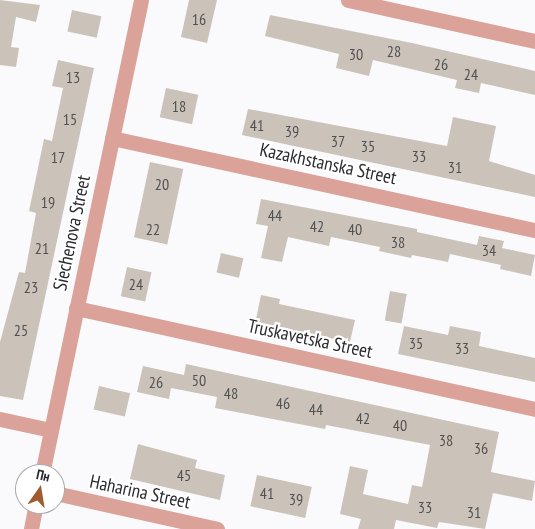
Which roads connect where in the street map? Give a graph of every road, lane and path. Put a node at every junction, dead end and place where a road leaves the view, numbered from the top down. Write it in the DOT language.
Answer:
graph roads {
  1 [pos="141,0"];
  2 [pos="348,0"];
  3 [pos="535,41"];
  4 [pos="112,138"];
  5 [pos="535,230"];
  6 [pos="76,308"];
  7 [pos="535,409"];
  8 [pos="0,419"];
  9 [pos="51,430"];
  10 [pos="44,464"];
  11 [pos="65,495"];
  12 [pos="34,514"];
  13 [pos="31,529"];
  14 [pos="217,529"];
  1 -- 4 [label="street, Siechenova Street"];
  2 -- 3 [label="street"];
  4 -- 5 [label="street, Kazakhstanska Street"];
  4 -- 6 [label="street, Siechenova Street"];
  6 -- 7 [label="street, Truskavetska Street"];
  6 -- 9 [label="street, Siechenova Street"];
  8 -- 9 [label="street"];
  9 -- 10 [label="street, Siechenova Street"];
  11 -- 14 [label="street, Haharina Street"];
  12 -- 13 [label="street"];
}
